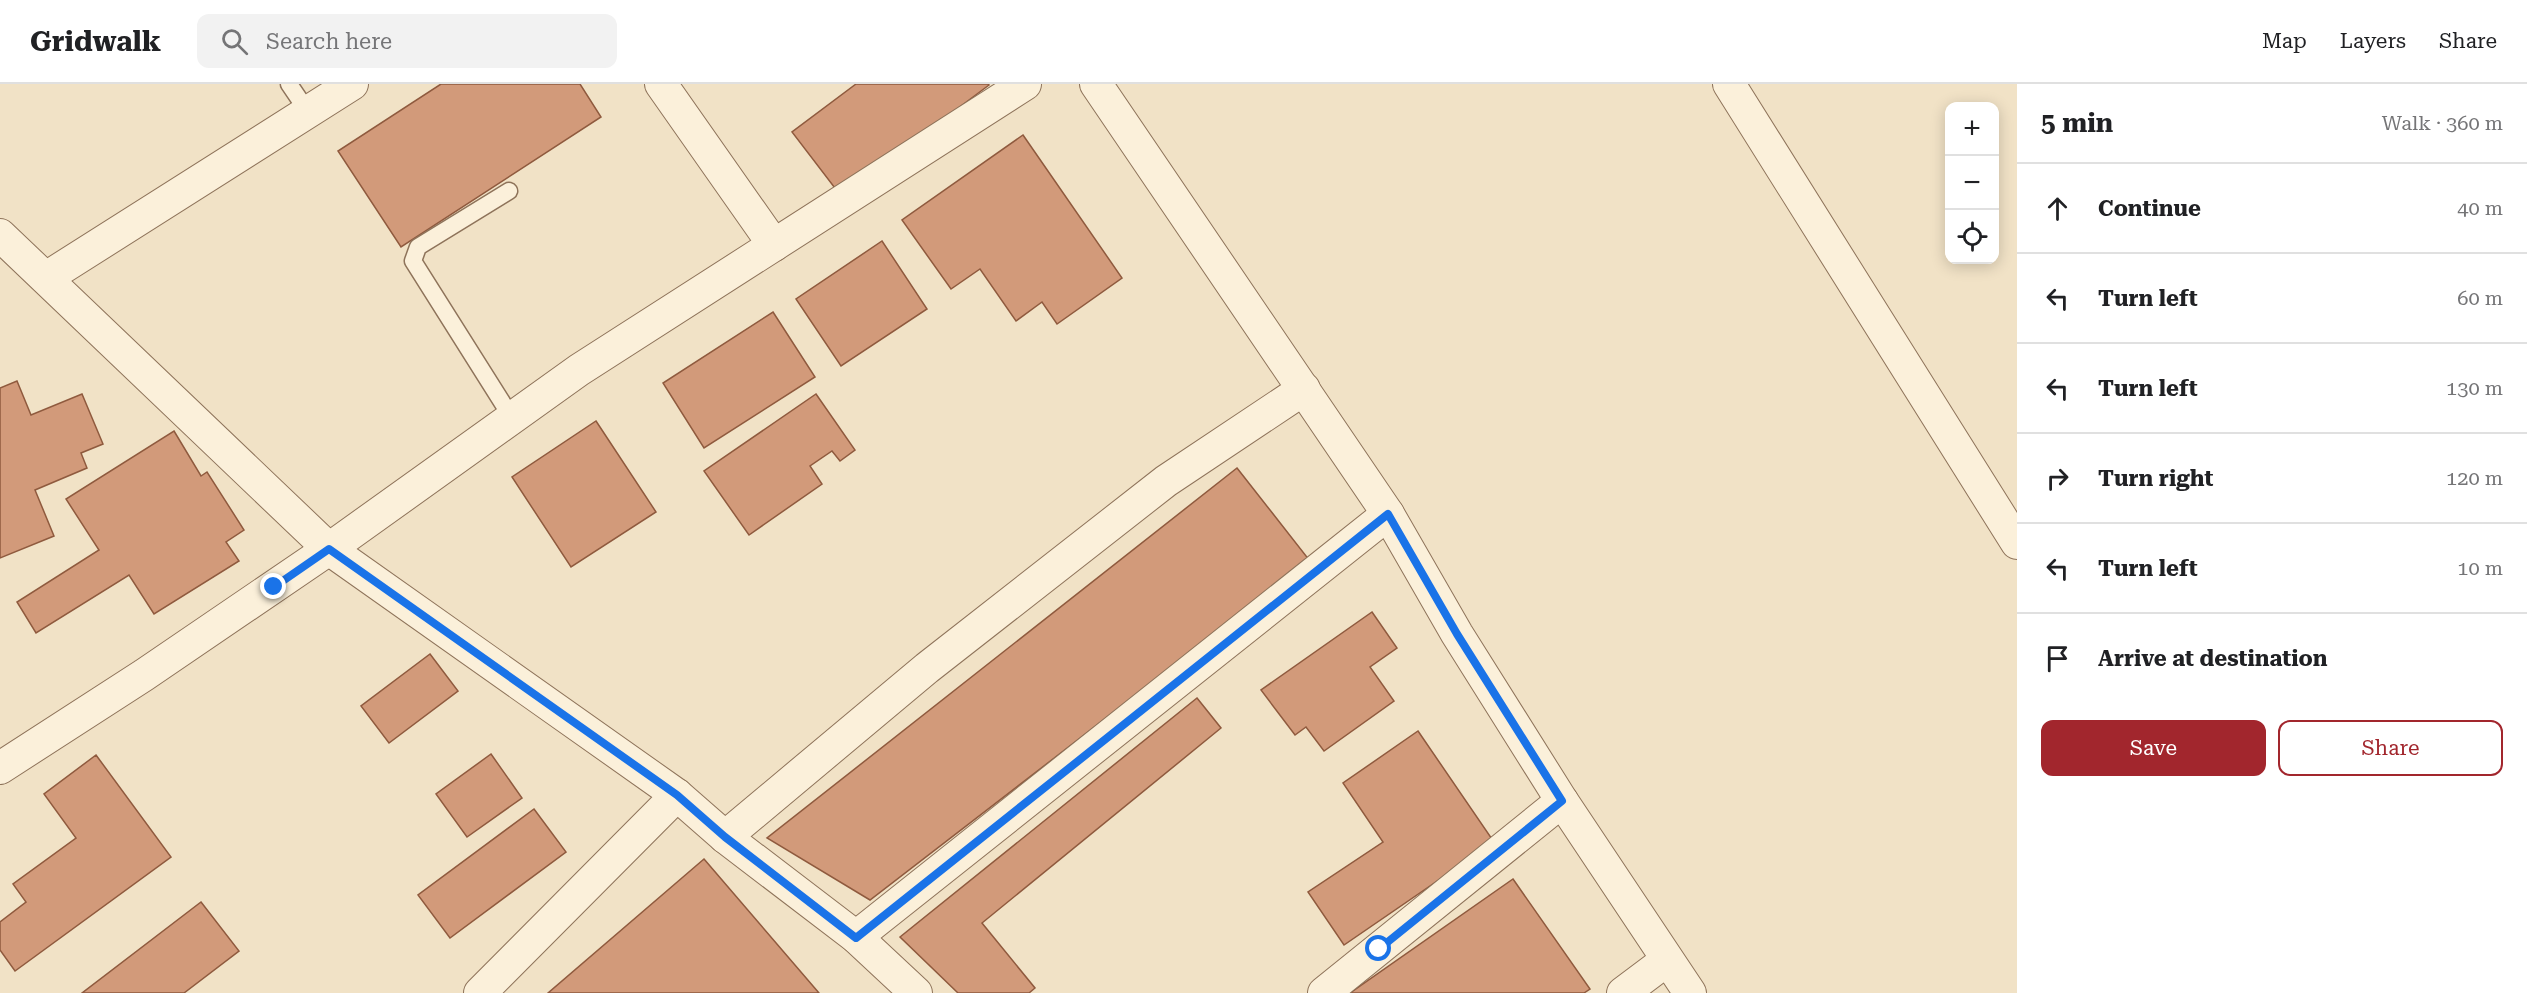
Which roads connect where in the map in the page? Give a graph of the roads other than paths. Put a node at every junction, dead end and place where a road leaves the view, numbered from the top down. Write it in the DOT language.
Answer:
graph roads {
  1 [pos="289,84"];
  2 [pos="352,84"];
  3 [pos="661,84"];
  4 [pos="1024,84"];
  5 [pos="1096,84"];
  6 [pos="1729,84"];
  7 [pos="308,112"];
  8 [pos="509,191"];
  9 [pos="0,235"];
  10 [pos="774,245"];
  11 [pos="46,278"];
  12 [pos="1304,389"];
  13 [pos="512,418"];
  14 [pos="1388,514"];
  15 [pos="2017,543"];
  16 [pos="329,549"];
  17 [pos="0,768"];
  18 [pos="677,795"];
  19 [pos="1562,801"];
  20 [pos="725,837"];
  21 [pos="856,938"];
  22 [pos="1667,960"];
  23 [pos="480,993"];
  24 [pos="916,993"];
  25 [pos="1324,993"];
  26 [pos="1623,993"];
  27 [pos="1690,993"];
  1 -- 7 [label="lane"];
  2 -- 7 [label="street"];
  3 -- 10 [label="street"];
  4 -- 10 [label="street"];
  5 -- 12 [label="street"];
  6 -- 15 [label="street"];
  7 -- 11 [label="street"];
  8 -- 13 [label="lane"];
  9 -- 11 [label="street"];
  10 -- 13 [label="street"];
  11 -- 16 [label="street"];
  12 -- 14 [label="street"];
  12 -- 20 [label="street"];
  13 -- 16 [label="street"];
  14 -- 19 [label="street"];
  14 -- 21 [label="street"];
  16 -- 17 [label="street"];
  16 -- 18 [label="street"];
  18 -- 20 [label="street"];
  18 -- 23 [label="street"];
  19 -- 22 [label="street"];
  19 -- 25 [label="street"];
  20 -- 21 [label="street"];
  21 -- 24 [label="street"];
  22 -- 26 [label="street"];
  22 -- 27 [label="street"];
}
